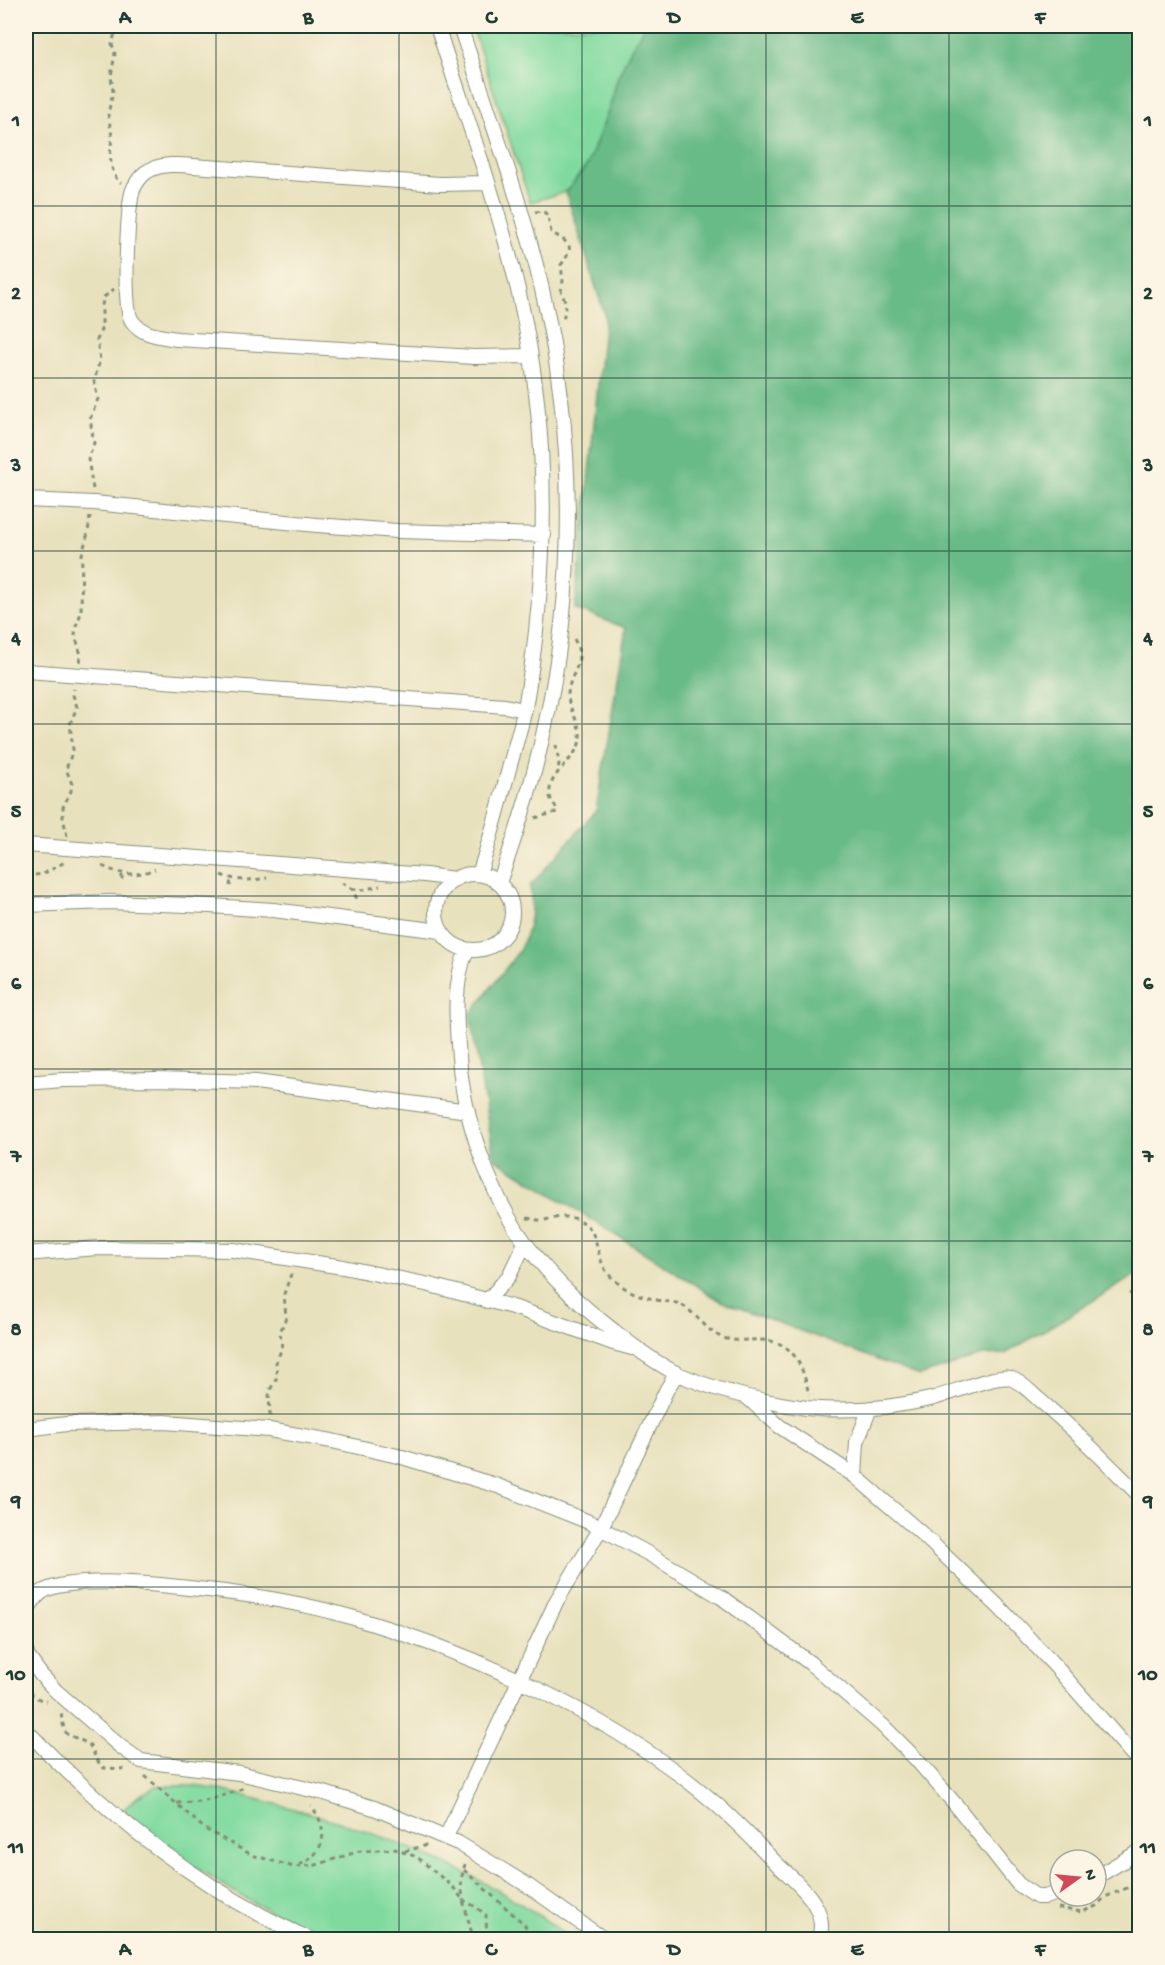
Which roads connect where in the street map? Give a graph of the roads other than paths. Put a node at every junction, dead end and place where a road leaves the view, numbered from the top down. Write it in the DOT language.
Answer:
graph roads {
  1 [pos="437,26"];
  2 [pos="460,26"];
  3 [pos="487,183"];
  4 [pos="531,356"];
  5 [pos="26,500"];
  6 [pos="544,535"];
  7 [pos="26,671"];
  8 [pos="524,710"];
  9 [pos="26,845"];
  10 [pos="479,874"];
  11 [pos="454,879"];
  12 [pos="499,883"];
  13 [pos="26,905"];
  14 [pos="441,931"];
  15 [pos="467,950"];
  16 [pos="26,1083"];
  17 [pos="468,1111"];
  18 [pos="525,1242"];
  19 [pos="26,1254"];
  20 [pos="487,1301"];
  21 [pos="637,1349"];
  22 [pos="677,1373"];
  23 [pos="748,1398"];
  24 [pos="870,1408"];
  25 [pos="26,1429"];
  26 [pos="855,1476"];
  27 [pos="1140,1496"];
  28 [pos="601,1528"];
  29 [pos="26,1615"];
  30 [pos="26,1651"];
  31 [pos="518,1681"];
  32 [pos="26,1730"];
  33 [pos="1140,1763"];
  34 [pos="446,1837"];
  35 [pos="1140,1851"];
  36 [pos="1108,1870"];
  37 [pos="1048,1896"];
  38 [pos="312,1940"];
  39 [pos="606,1940"];
  40 [pos="818,1940"];
  1 -- 3 [label="street"];
  2 -- 12 [label="street"];
  3 -- 4 [label="street"];
  3 -- 4 [label="street"];
  4 -- 6 [label="street"];
  5 -- 6 [label="street"];
  6 -- 8 [label="street"];
  7 -- 8 [label="street"];
  8 -- 10 [label="street"];
  9 -- 11 [label="street"];
  10 -- 11 [label="street"];
  10 -- 12 [label="street"];
  11 -- 14 [label="street"];
  12 -- 15 [label="street"];
  13 -- 14 [label="street"];
  14 -- 15 [label="street"];
  15 -- 17 [label="street"];
  16 -- 17 [label="street"];
  17 -- 18 [label="street"];
  18 -- 20 [label="street"];
  18 -- 21 [label="street"];
  19 -- 20 [label="street"];
  20 -- 21 [label="street"];
  21 -- 22 [label="street"];
  22 -- 23 [label="street"];
  22 -- 28 [label="street"];
  23 -- 24 [label="street"];
  23 -- 26 [label="street"];
  24 -- 26 [label="street"];
  24 -- 27 [label="street"];
  25 -- 28 [label="street"];
  26 -- 33 [label="street"];
  28 -- 31 [label="street"];
  28 -- 37 [label="street"];
  29 -- 31 [label="street"];
  30 -- 34 [label="street"];
  31 -- 34 [label="street"];
  31 -- 40 [label="street"];
  32 -- 38 [label="street"];
  34 -- 39 [label="street"];
  35 -- 36 [label="street"];
}
